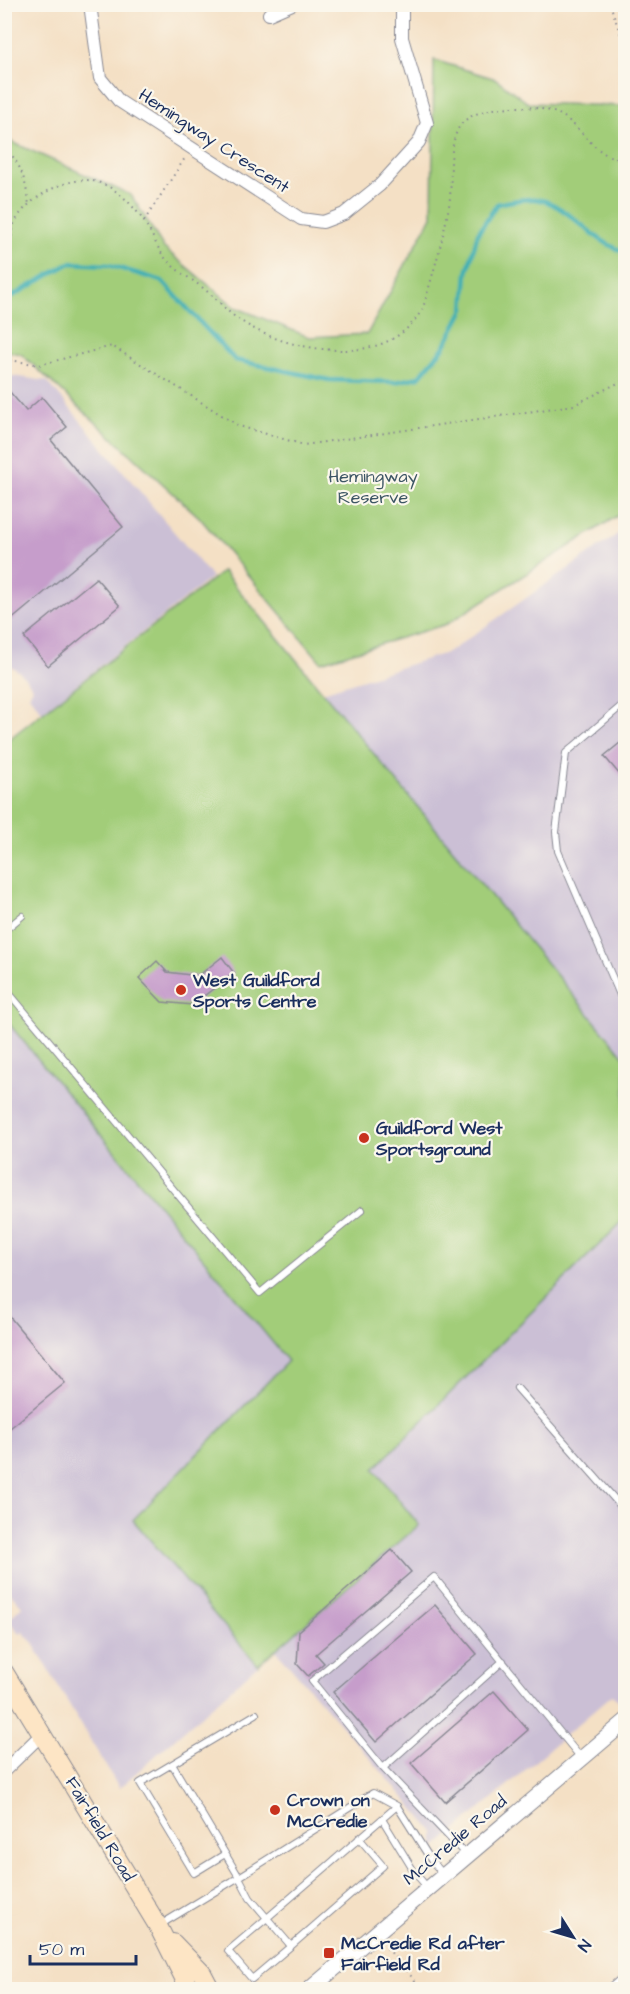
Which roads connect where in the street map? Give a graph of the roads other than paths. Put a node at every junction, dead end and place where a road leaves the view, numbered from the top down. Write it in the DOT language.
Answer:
graph roads {
  1 [pos="90,4"];
  2 [pos="292,4"];
  3 [pos="402,4"];
  4 [pos="269,14"];
  5 [pos="626,702"];
  6 [pos="22,916"];
  7 [pos="4,931"];
  8 [pos="4,987"];
  9 [pos="626,1009"];
  10 [pos="362,1210"];
  11 [pos="517,1388"];
  12 [pos="626,1512"];
  13 [pos="503,1661"];
  14 [pos="4,1672"];
  15 [pos="256,1714"];
  16 [pos="626,1721"];
  17 [pos="43,1733"];
  18 [pos="581,1759"];
  19 [pos="172,1764"];
  20 [pos="383,1768"];
  21 [pos="4,1771"];
  22 [pos="397,1806"];
  23 [pos="382,1819"];
  24 [pos="359,1838"];
  25 [pos="225,1854"];
  26 [pos="467,1856"];
  27 [pos="444,1874"];
  28 [pos="239,1877"];
  29 [pos="428,1887"];
  30 [pos="267,1918"];
  31 [pos="158,1926"];
  32 [pos="291,1946"];
  33 [pos="626,1978"];
  34 [pos="190,1989"];
  35 [pos="211,1989"];
  36 [pos="309,1989"];
  37 [pos="612,1989"];
  1 -- 3 [label="street, Hemingway Crescent"];
  2 -- 4 [label="street"];
  5 -- 9 [label="lane"];
  6 -- 7 [label="lane"];
  8 -- 10 [label="lane"];
  11 -- 12 [label="lane"];
  13 -- 18 [label="lane"];
  13 -- 20 [label="lane"];
  13 -- 20 [label="lane"];
  14 -- 17 [label="main road, Fairfield Road"];
  15 -- 19 [label="lane"];
  16 -- 18 [label="street, McCredie Road"];
  17 -- 21 [label="street"];
  17 -- 31 [label="main road, Fairfield Road"];
  18 -- 26 [label="street, McCredie Road"];
  19 -- 25 [label="lane"];
  19 -- 25 [label="lane"];
  20 -- 26 [label="lane"];
  22 -- 23 [label="lane"];
  22 -- 27 [label="lane"];
  22 -- 28 [label="lane"];
  23 -- 24 [label="lane"];
  23 -- 29 [label="lane"];
  24 -- 30 [label="lane"];
  24 -- 32 [label="lane"];
  25 -- 28 [label="lane"];
  26 -- 27 [label="street, McCredie Road"];
  27 -- 29 [label="street, McCredie Road"];
  28 -- 30 [label="lane"];
  28 -- 31 [label="lane"];
  29 -- 36 [label="street, McCredie Road"];
  30 -- 32 [label="lane"];
  30 -- 32 [label="lane"];
  31 -- 34 [label="main road, Fairfield Road"];
  31 -- 35 [label="main road"];
  33 -- 37 [label="street"];
}
